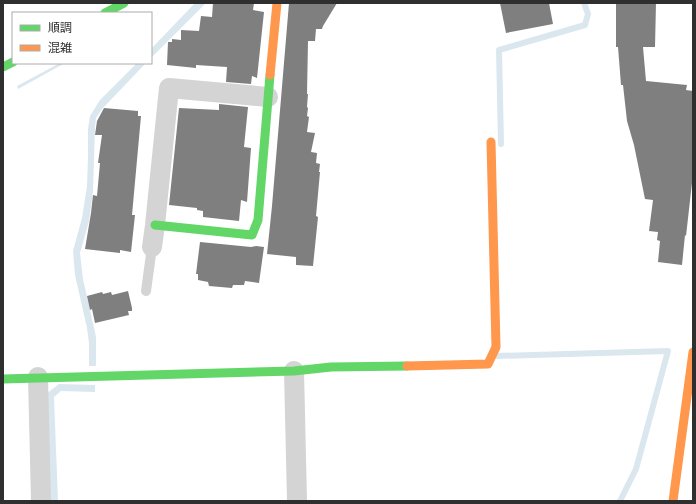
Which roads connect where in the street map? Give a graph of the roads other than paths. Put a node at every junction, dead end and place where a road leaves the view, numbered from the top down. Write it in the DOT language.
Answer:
graph roads {
  1 [pos="124,3"];
  2 [pos="277,3"];
  3 [pos="107,12"];
  4 [pos="12,62"];
  5 [pos="3,67"];
  6 [pos="268,96"];
  7 [pos="491,142"];
  8 [pos="155,225"];
  9 [pos="152,247"];
  10 [pos="146,291"];
  11 [pos="693,352"];
  12 [pos="294,371"];
  13 [pos="38,377"];
  14 [pos="3,378"];
  15 [pos="41,501"];
  16 [pos="297,501"];
  17 [pos="673,501"];
  1 -- 3 [label="main road"];
  2 -- 6 [label="main road"];
  4 -- 5 [label="main road"];
  6 -- 8 [label="street"];
  6 -- 8 [label="main road"];
  7 -- 12 [label="main road"];
  8 -- 9 [label="street"];
  9 -- 10 [label="lane"];
  11 -- 17 [label="main road"];
  12 -- 13 [label="main road"];
  12 -- 16 [label="street"];
  13 -- 14 [label="main road"];
  13 -- 15 [label="street"];
}
